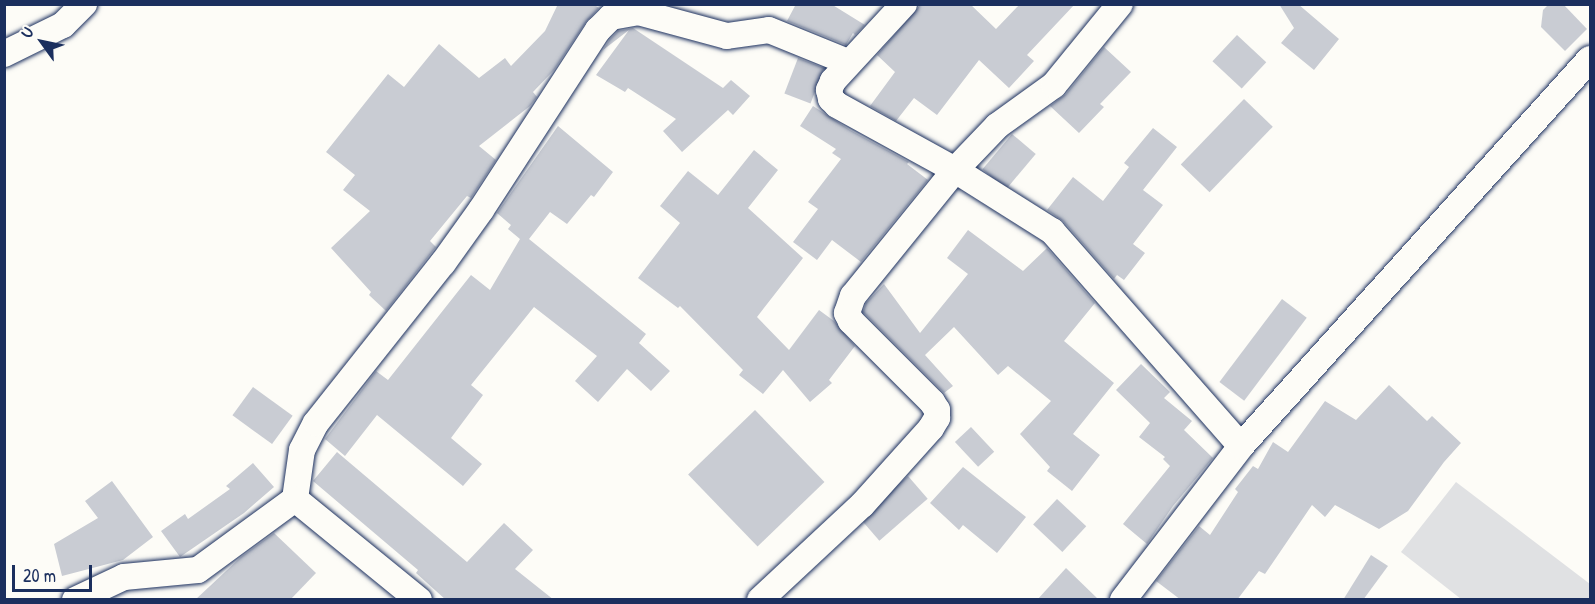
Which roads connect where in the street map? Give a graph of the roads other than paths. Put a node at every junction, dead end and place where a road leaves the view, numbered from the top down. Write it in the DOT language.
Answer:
graph roads {
  1 [pos="84,4"];
  2 [pos="904,4"];
  3 [pos="1120,4"];
  4 [pos="4,54"];
  5 [pos="1590,59"];
  6 [pos="848,62"];
  7 [pos="955,170"];
  8 [pos="1241,446"];
  9 [pos="295,499"];
  10 [pos="75,600"];
  11 [pos="418,600"];
  12 [pos="760,600"];
  13 [pos="1123,600"];
  1 -- 4 [label="street"];
  2 -- 6 [label="street"];
  3 -- 7 [label="street"];
  5 -- 8 [label="street"];
  6 -- 7 [label="street"];
  6 -- 9 [label="street"];
  7 -- 8 [label="street"];
  7 -- 12 [label="street"];
  8 -- 13 [label="street"];
  9 -- 10 [label="street"];
  9 -- 11 [label="street"];
}
